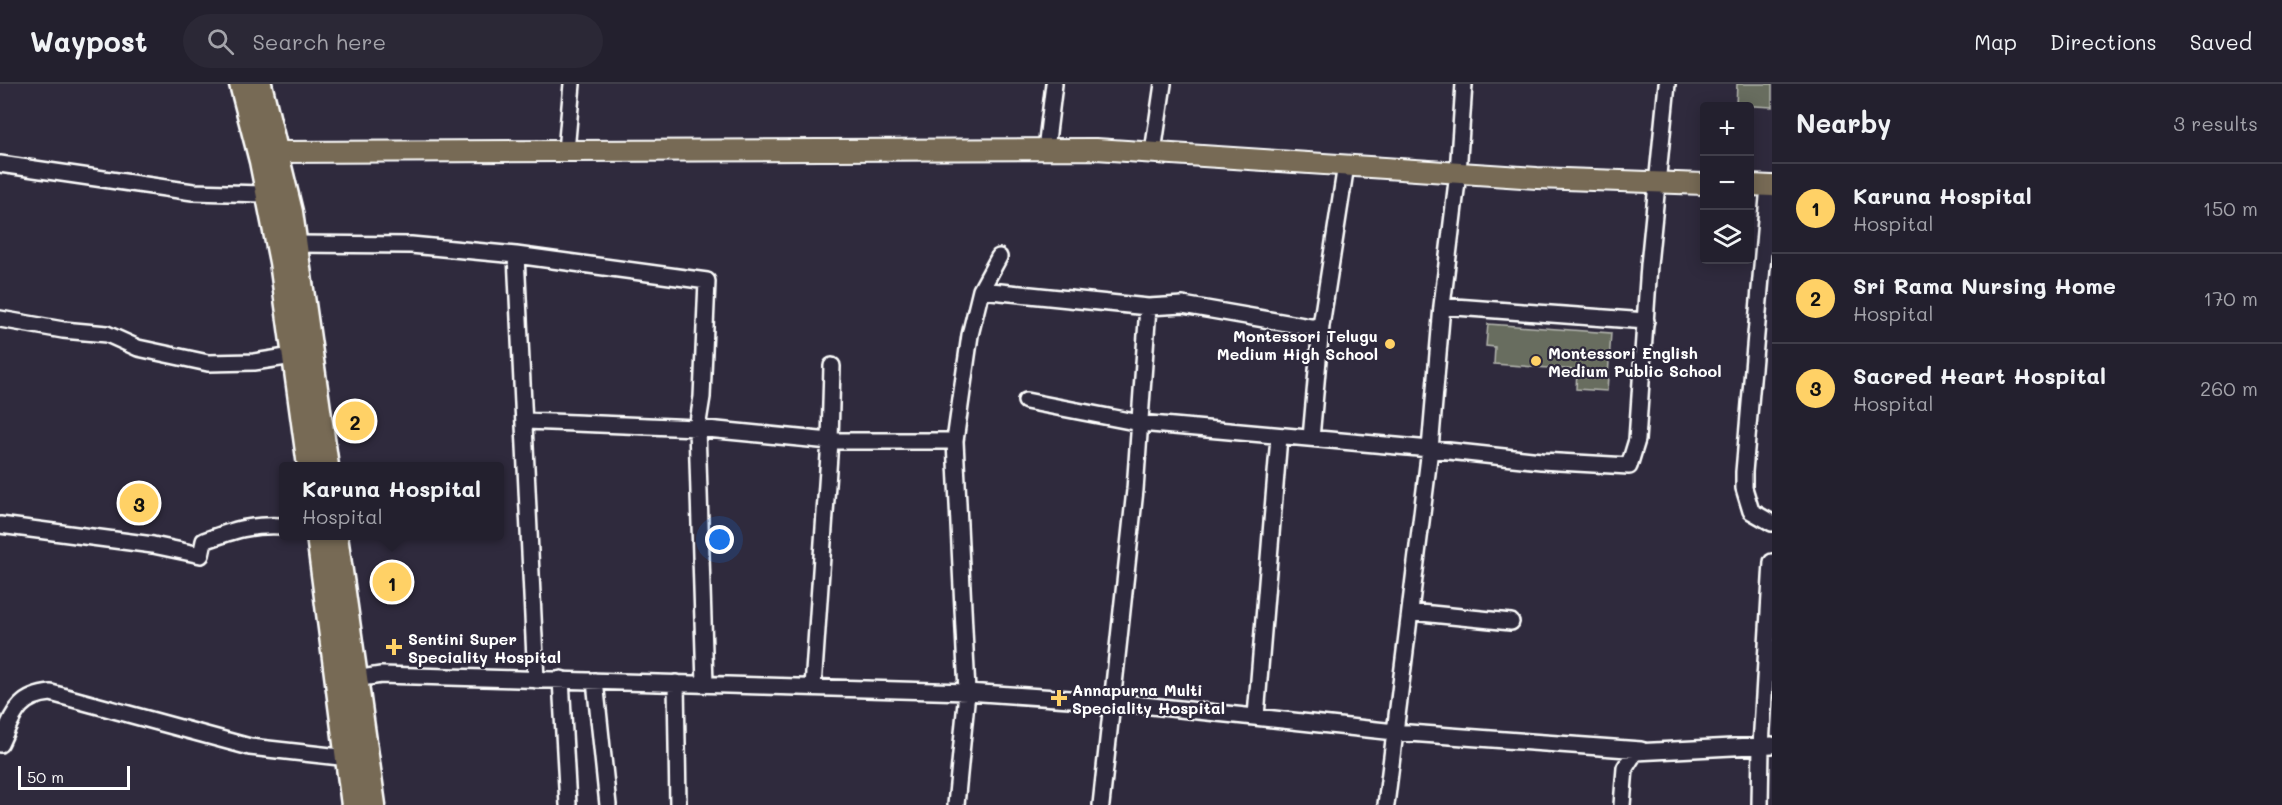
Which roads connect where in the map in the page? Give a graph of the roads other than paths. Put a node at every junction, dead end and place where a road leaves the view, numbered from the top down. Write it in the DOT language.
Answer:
graph roads {
  1 [pos="241,84"];
  2 [pos="260,84"];
  3 [pos="572,84"];
  4 [pos="1054,84"];
  5 [pos="1163,84"];
  6 [pos="1464,84"];
  7 [pos="1667,84"];
  8 [pos="1046,149"];
  9 [pos="566,151"];
  10 [pos="276,152"];
  11 [pos="1153,152"];
  12 [pos="0,164"];
  13 [pos="1346,165"];
  14 [pos="1458,173"];
  15 [pos="1659,182"];
  16 [pos="1700,184"];
  17 [pos="1763,186"];
  18 [pos="267,194"];
  19 [pos="295,244"];
  20 [pos="516,255"];
  21 [pos="999,257"];
  22 [pos="981,290"];
  23 [pos="1442,306"];
  24 [pos="1148,307"];
  25 [pos="0,319"];
  26 [pos="1646,321"];
  27 [pos="1321,326"];
  28 [pos="292,356"];
  29 [pos="832,366"];
  30 [pos="1026,401"];
  31 [pos="526,420"];
  32 [pos="1140,423"];
  33 [pos="697,428"];
  34 [pos="1279,436"];
  35 [pos="1311,438"];
  36 [pos="831,441"];
  37 [pos="955,441"];
  38 [pos="1430,448"];
  39 [pos="308,462"];
  40 [pos="326,462"];
  41 [pos="1772,523"];
  42 [pos="0,525"];
  43 [pos="279,526"];
  44 [pos="319,540"];
  45 [pos="336,540"];
  46 [pos="1772,562"];
  47 [pos="1411,612"];
  48 [pos="1511,622"];
  49 [pos="561,679"];
  50 [pos="347,680"];
  51 [pos="536,680"];
  52 [pos="595,681"];
  53 [pos="676,683"];
  54 [pos="705,684"];
  55 [pos="813,687"];
  56 [pos="967,692"];
  57 [pos="1114,702"];
  58 [pos="1256,716"];
  59 [pos="1395,732"];
  60 [pos="0,744"];
  61 [pos="1766,746"];
  62 [pos="1641,750"];
  63 [pos="349,758"];
  64 [pos="353,805"];
  65 [pos="374,805"];
  66 [pos="568,805"];
  67 [pos="608,805"];
  68 [pos="678,805"];
  69 [pos="956,805"];
  70 [pos="1101,805"];
  71 [pos="1386,805"];
  72 [pos="1622,805"];
  73 [pos="1760,805"];
  1 -- 18 [label="highway"];
  2 -- 10 [label="highway"];
  3 -- 9 [label="street"];
  4 -- 8 [label="street"];
  5 -- 11 [label="street"];
  6 -- 14 [label="street"];
  7 -- 15 [label="street"];
  8 -- 9 [label="main road"];
  8 -- 11 [label="main road"];
  9 -- 10 [label="main road"];
  10 -- 19 [label="highway"];
  11 -- 13 [label="main road"];
  12 -- 18 [label="street"];
  13 -- 14 [label="main road"];
  13 -- 27 [label="street"];
  14 -- 15 [label="main road"];
  14 -- 23 [label="street"];
  15 -- 16 [label="main road"];
  15 -- 26 [label="street"];
  17 -- 41 [label="street"];
  18 -- 28 [label="highway"];
  19 -- 20 [label="street"];
  19 -- 40 [label="highway"];
  20 -- 31 [label="street"];
  20 -- 33 [label="street"];
  21 -- 22 [label="street"];
  22 -- 24 [label="street"];
  22 -- 37 [label="street"];
  23 -- 26 [label="street"];
  23 -- 38 [label="street"];
  24 -- 27 [label="street"];
  24 -- 32 [label="street"];
  25 -- 28 [label="street"];
  26 -- 38 [label="street"];
  27 -- 35 [label="street"];
  28 -- 39 [label="highway"];
  29 -- 36 [label="street"];
  30 -- 32 [label="street"];
  31 -- 33 [label="street"];
  31 -- 51 [label="street"];
  32 -- 34 [label="street"];
  32 -- 57 [label="street"];
  33 -- 36 [label="street"];
  33 -- 54 [label="street"];
  34 -- 35 [label="street"];
  34 -- 58 [label="street"];
  35 -- 38 [label="street"];
  36 -- 37 [label="street"];
  36 -- 55 [label="street"];
  37 -- 56 [label="street"];
  38 -- 47 [label="street"];
  42 -- 43 [label="street"];
  44 -- 50 [label="highway"];
  45 -- 50 [label="highway"];
  46 -- 61 [label="street"];
  47 -- 48 [label="street"];
  47 -- 59 [label="street"];
  49 -- 51 [label="street"];
  49 -- 52 [label="street"];
  49 -- 66 [label="street"];
  50 -- 51 [label="street"];
  50 -- 63 [label="highway"];
  50 -- 65 [label="highway"];
  52 -- 53 [label="street"];
  52 -- 67 [label="street"];
  53 -- 54 [label="street"];
  53 -- 68 [label="street"];
  54 -- 55 [label="street"];
  55 -- 56 [label="street"];
  56 -- 57 [label="street"];
  56 -- 69 [label="street"];
  57 -- 58 [label="street"];
  57 -- 70 [label="street"];
  58 -- 59 [label="street"];
  59 -- 62 [label="street"];
  59 -- 71 [label="street"];
  60 -- 63 [label="street"];
  61 -- 62 [label="street"];
  61 -- 73 [label="street"];
  62 -- 72 [label="street"];
  63 -- 64 [label="highway"];
}
